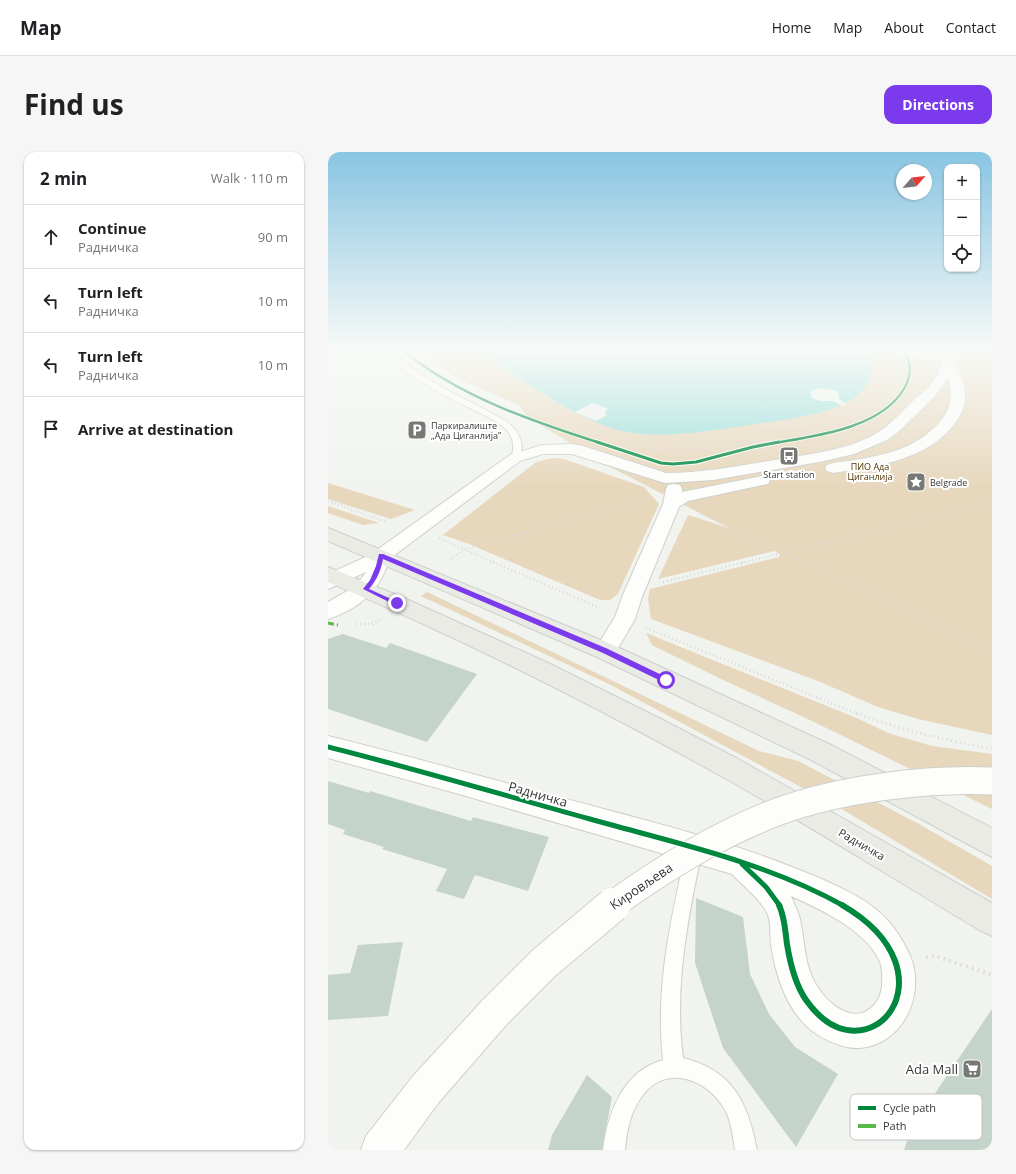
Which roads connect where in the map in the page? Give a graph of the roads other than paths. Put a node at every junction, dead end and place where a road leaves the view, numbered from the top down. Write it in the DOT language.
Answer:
graph roads {
  1 [pos="452,396"];
  2 [pos="928,396"];
  3 [pos="958,396"];
  4 [pos="515,458"];
  5 [pos="664,478"];
  6 [pos="672,504"];
  7 [pos="328,534"];
  8 [pos="381,556"];
  9 [pos="331,578"];
  10 [pos="366,589"];
  11 [pos="328,611"];
  12 [pos="605,651"];
  13 [pos="328,747"];
  14 [pos="992,781"];
  15 [pos="992,843"];
  16 [pos="694,848"];
  17 [pos="742,864"];
  18 [pos="992,920"];
  19 [pos="674,1067"];
  20 [pos="380,1150"];
  21 [pos="614,1150"];
  22 [pos="746,1150"];
  1 -- 4 [label="lane"];
  2 -- 5 [label="street"];
  3 -- 6 [label="street"];
  4 -- 5 [label="street"];
  4 -- 8 [label="street"];
  5 -- 6 [label="street"];
  6 -- 12 [label="street"];
  7 -- 8 [label="main road"];
  8 -- 9 [label="street"];
  8 -- 10 [label="street"];
  8 -- 12 [label="main road"];
  9 -- 10 [label="main road, Радничка"];
  10 -- 11 [label="street"];
  10 -- 18 [label="main road, Радничка"];
  12 -- 15 [label="main road"];
  13 -- 16 [label="street, Радничка"];
  14 -- 20 [label="street, Кировљева, bridge"];
  16 -- 17 [label="street, Радничка"];
  16 -- 19 [label="lane"];
  17 -- 17 [label="street, Радничка"];
  19 -- 21 [label="lane"];
  19 -- 22 [label="lane"];
}
